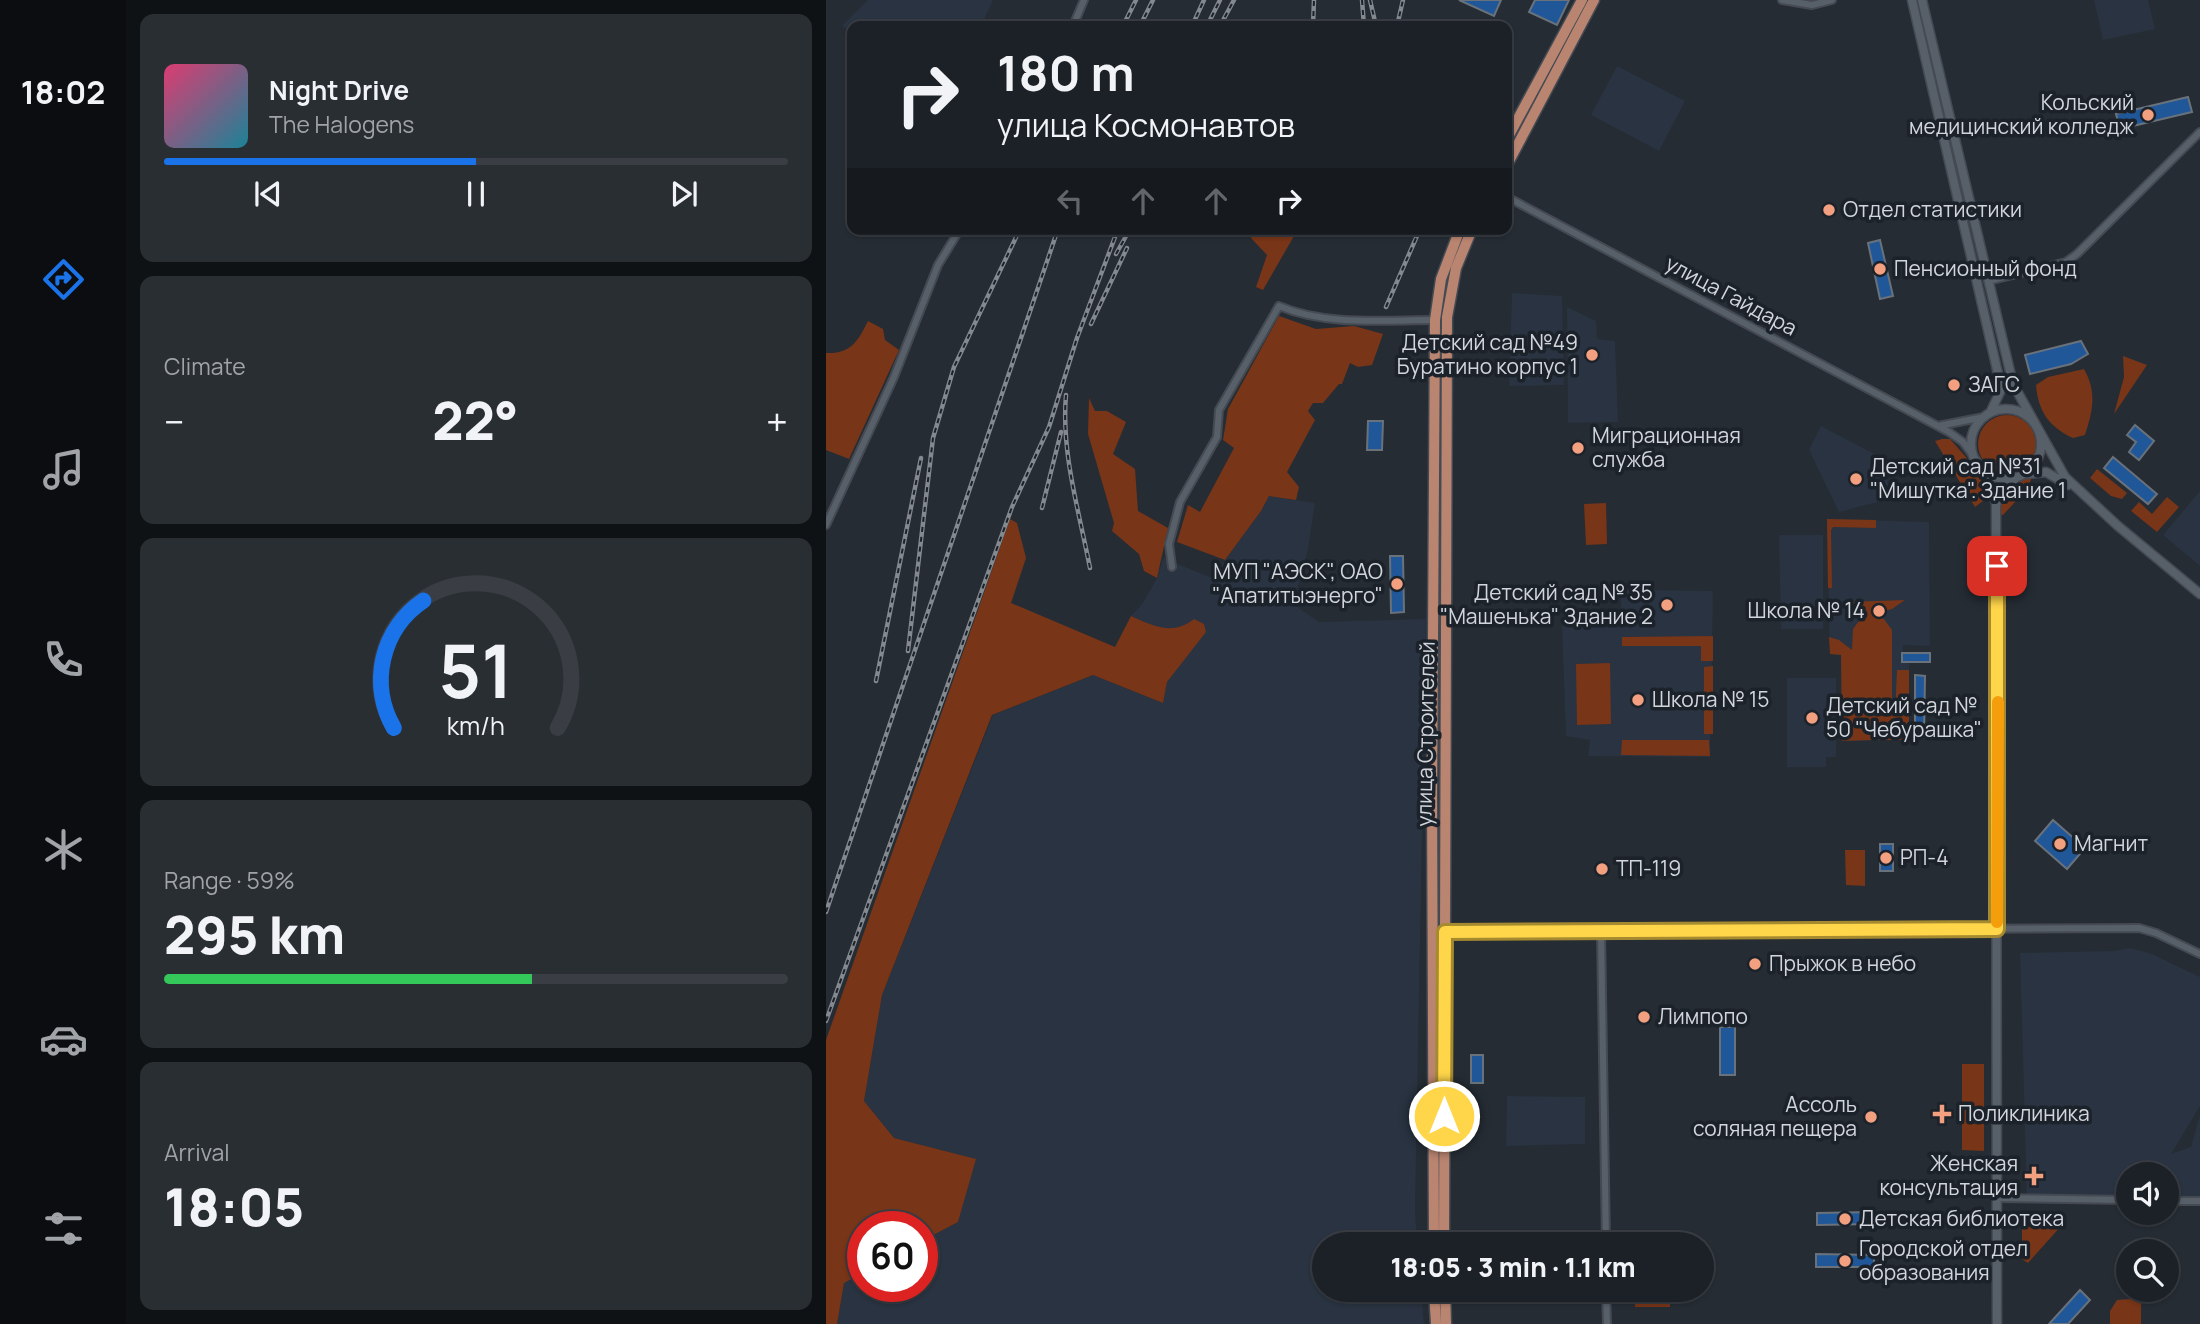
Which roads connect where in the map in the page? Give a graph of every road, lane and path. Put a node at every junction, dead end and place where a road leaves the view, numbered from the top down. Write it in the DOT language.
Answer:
graph roads {
  1 [pos="1084,0"];
  2 [pos="1582,0"];
  3 [pos="1594,0"];
  4 [pos="1783,0"];
  5 [pos="1832,0"];
  6 [pos="1912,0"];
  7 [pos="1922,0"];
  8 [pos="1075,21"];
  9 [pos="1549,73"];
  10 [pos="1512,131"];
  11 [pos="2200,132"];
  12 [pos="1512,154"];
  13 [pos="1512,201"];
  14 [pos="956,235"];
  15 [pos="1458,235"];
  16 [pos="1470,235"];
  17 [pos="1978,238"];
  18 [pos="1967,241"];
  19 [pos="1987,281"];
  20 [pos="1977,283"];
  21 [pos="1435,320"];
  22 [pos="1987,414"];
  23 [pos="1938,426"];
  24 [pos="2036,428"];
  25 [pos="1435,448"];
  26 [pos="1447,449"];
  27 [pos="1978,463"];
  28 [pos="2020,477"];
  29 [pos="2078,491"];
  30 [pos="1996,504"];
  31 [pos="826,525"];
  32 [pos="1172,567"];
  33 [pos="2200,594"];
  34 [pos="1434,635"];
  35 [pos="1446,635"];
  36 [pos="1997,929"];
  37 [pos="1601,931"];
  38 [pos="1433,932"];
  39 [pos="1445,932"];
  40 [pos="2200,954"];
  41 [pos="1439,1088"];
  42 [pos="1997,1198"];
  43 [pos="2116,1200"];
  44 [pos="2179,1201"];
  45 [pos="2200,1201"];
  46 [pos="1434,1232"];
  47 [pos="1444,1232"];
  48 [pos="1606,1232"];
  49 [pos="1435,1302"];
  50 [pos="1445,1302"];
  51 [pos="1606,1302"];
  52 [pos="1436,1324"];
  53 [pos="1446,1324"];
  54 [pos="1607,1324"];
  55 [pos="1997,1324"];
  1 -- 8 [label="street"];
  2 -- 9 [label="main road"];
  3 -- 9 [label="main road"];
  4 -- 5 [label="street"];
  6 -- 18 [label="street"];
  7 -- 17 [label="street"];
  9 -- 10 [label="main road"];
  9 -- 12 [label="main road"];
  11 -- 19 [label="street"];
  13 -- 23 [label="street, улица Гайдара"];
  14 -- 31 [label="street"];
  15 -- 21 [label="main road, улица Строителей"];
  16 -- 26 [label="main road, улица Строителей"];
  17 -- 18 [label="street"];
  17 -- 19 [label="street"];
  18 -- 20 [label="street"];
  19 -- 20 [label="street"];
  19 -- 24 [label="street"];
  20 -- 22 [label="street"];
  21 -- 25 [label="main road, улица Строителей"];
  21 -- 32 [label="street"];
  22 -- 23 [label="street"];
  22 -- 24 [label="street"];
  22 -- 27 [label="street"];
  23 -- 27 [label="street, улица Гайдара"];
  24 -- 28 [label="street"];
  24 -- 29 [label="street"];
  25 -- 26 [label="main road"];
  25 -- 34 [label="main road, улица Строителей"];
  26 -- 35 [label="main road, улица Строителей"];
  27 -- 28 [label="street"];
  27 -- 30 [label="street"];
  28 -- 29 [label="street"];
  28 -- 30 [label="street"];
  29 -- 33 [label="street"];
  30 -- 36 [label="street"];
  34 -- 35 [label="main road"];
  34 -- 38 [label="main road, улица Строителей"];
  35 -- 39 [label="main road, улица Строителей"];
  36 -- 37 [label="street"];
  36 -- 40 [label="street"];
  36 -- 42 [label="street"];
  37 -- 39 [label="street"];
  37 -- 48 [label="street"];
  38 -- 39 [label="main road"];
  38 -- 41 [label="main road, улица Строителей"];
  39 -- 41 [label="main road, улица Строителей"];
  41 -- 46 [label="main road, улица Строителей"];
  41 -- 47 [label="main road, улица Строителей"];
  42 -- 43 [label="street"];
  42 -- 55 [label="street"];
  44 -- 45 [label="street"];
  49 -- 52 [label="main road"];
  50 -- 53 [label="main road"];
  51 -- 54 [label="street"];
}
